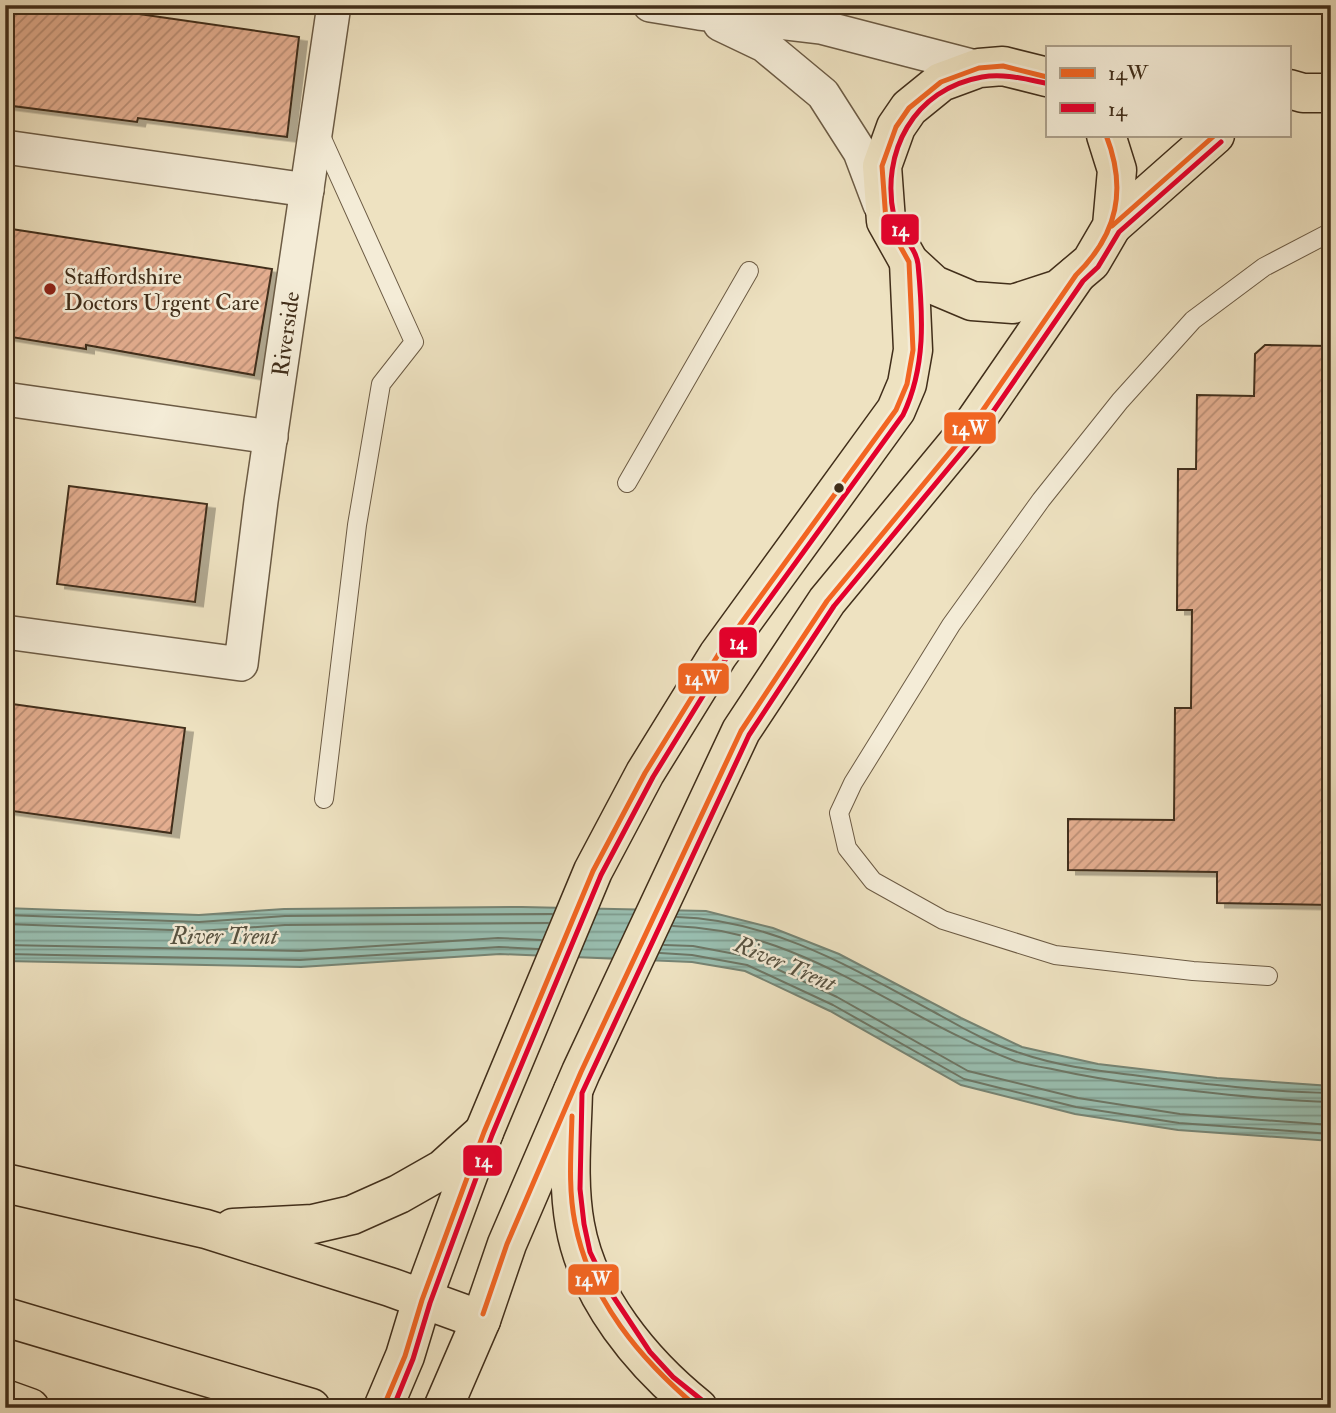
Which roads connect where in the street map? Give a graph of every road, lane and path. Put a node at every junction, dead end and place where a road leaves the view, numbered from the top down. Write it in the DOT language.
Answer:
graph roads {
  1 [pos="334,5"];
  2 [pos="650,5"];
  3 [pos="699,13"];
  4 [pos="979,68"];
  5 [pos="1046,75"];
  6 [pos="316,127"];
  7 [pos="1106,136"];
  8 [pos="1213,136"];
  9 [pos="5,147"];
  10 [pos="307,190"];
  11 [pos="886,221"];
  12 [pos="1112,226"];
  13 [pos="1331,232"];
  14 [pos="909,262"];
  15 [pos="749,271"];
  16 [pos="1076,275"];
  17 [pos="5,399"];
  18 [pos="271,436"];
  19 [pos="627,483"];
  20 [pos="5,632"];
  21 [pos="324,799"];
  22 [pos="1268,976"];
  23 [pos="577,1082"];
  24 [pos="484,1132"];
  25 [pos="5,1183"];
  26 [pos="206,1229"];
  27 [pos="422,1300"];
  28 [pos="5,1317"];
  29 [pos="481,1320"];
  30 [pos="450,1392"];
  31 [pos="5,1399"];
  32 [pos="30,1408"];
  33 [pos="311,1408"];
  34 [pos="383,1408"];
  35 [pos="698,1408"];
  1 -- 6 [label="street, Riverside"];
  2 -- 3 [label="street"];
  3 -- 4 [label="street"];
  3 -- 11 [label="street"];
  4 -- 5 [label="main road"];
  4 -- 11 [label="main road"];
  6 -- 10 [label="street, Riverside"];
  6 -- 21 [label="lane"];
  7 -- 12 [label="main road"];
  8 -- 12 [label="main road"];
  9 -- 10 [label="street"];
  10 -- 18 [label="street, Riverside"];
  11 -- 14 [label="main road"];
  12 -- 16 [label="main road"];
  13 -- 22 [label="lane"];
  14 -- 16 [label="main road"];
  14 -- 24 [label="main road"];
  15 -- 19 [label="lane"];
  16 -- 23 [label="main road"];
  17 -- 18 [label="street"];
  18 -- 20 [label="street, Riverside"];
  23 -- 29 [label="main road"];
  23 -- 35 [label="main road"];
  24 -- 26 [label="main road"];
  24 -- 27 [label="main road"];
  25 -- 26 [label="main road"];
  26 -- 27 [label="main road"];
  27 -- 29 [label="main road"];
  27 -- 34 [label="main road"];
  28 -- 33 [label="main road"];
  29 -- 30 [label="main road"];
  31 -- 32 [label="main road"];
}
